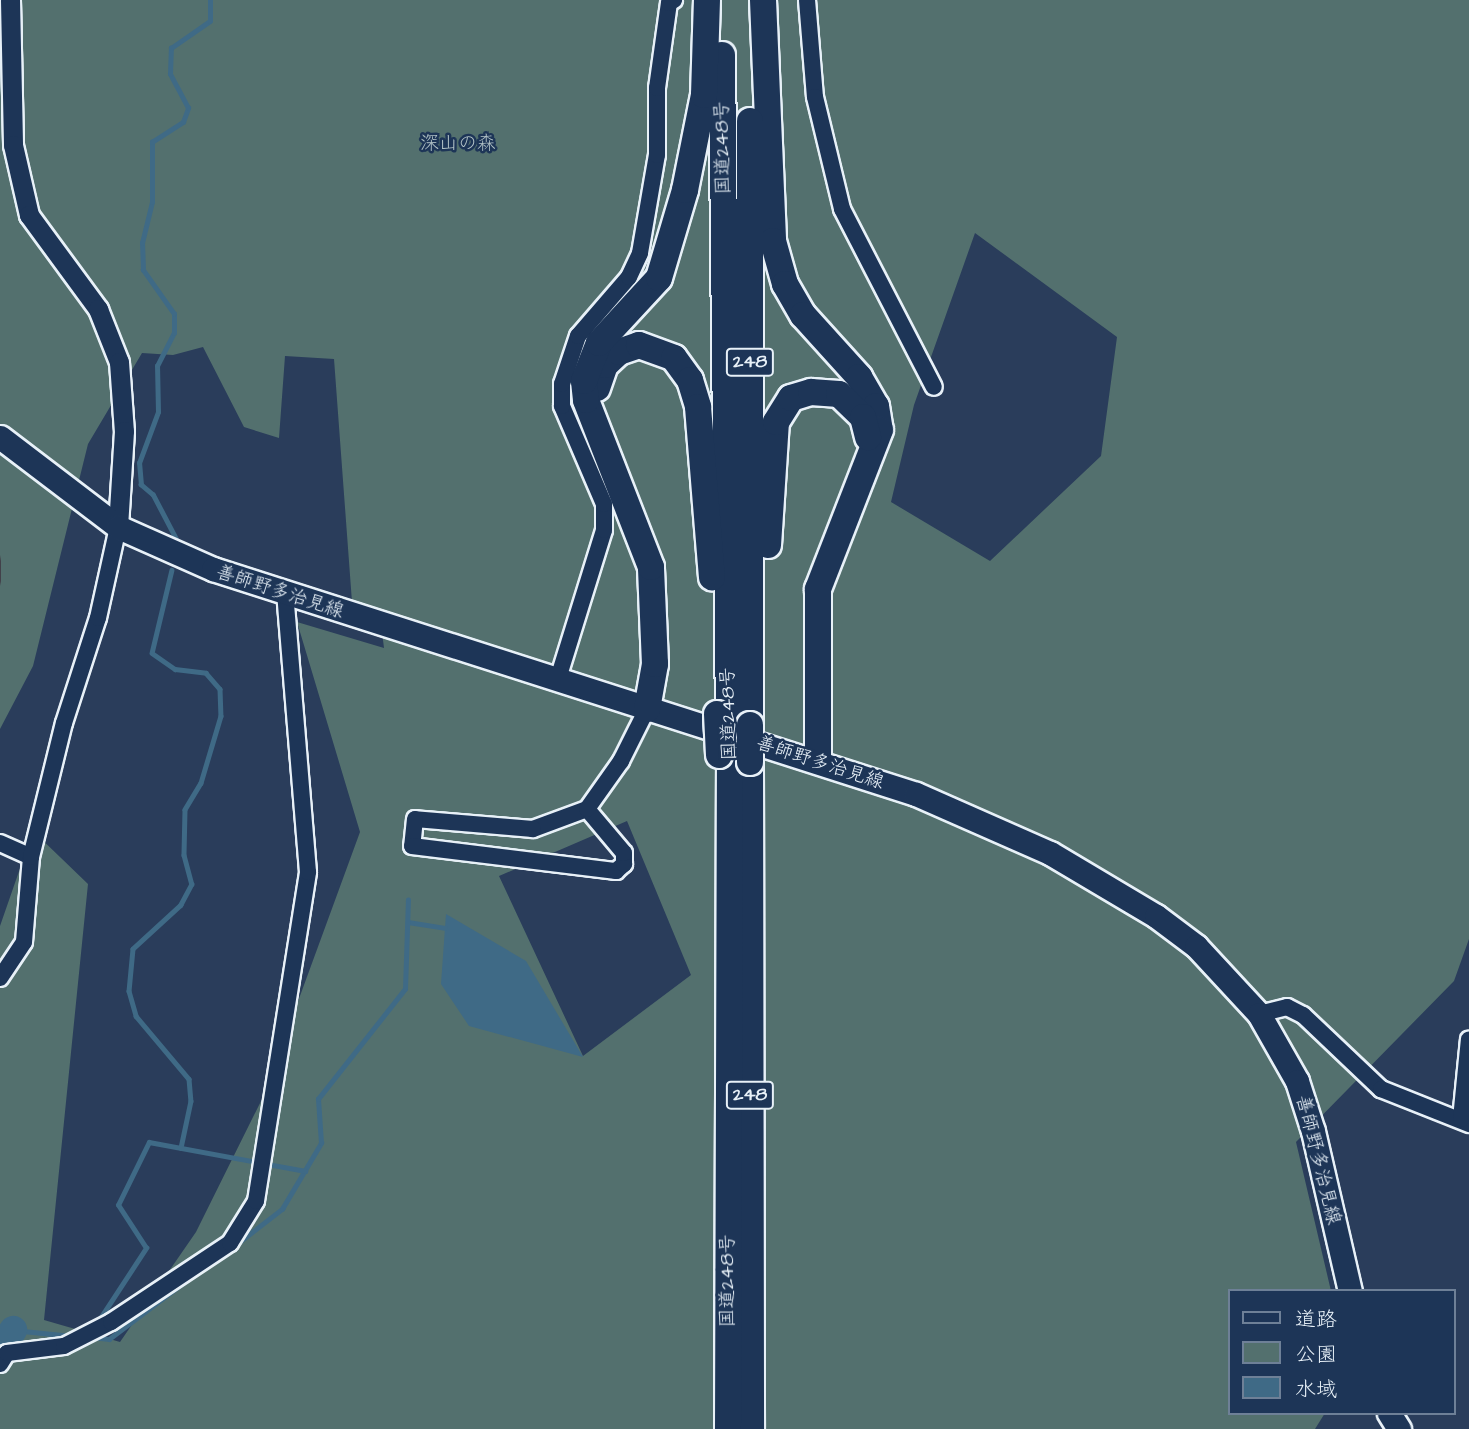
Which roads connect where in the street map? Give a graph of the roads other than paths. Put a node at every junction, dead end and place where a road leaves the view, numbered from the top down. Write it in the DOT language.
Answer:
graph roads {
  1 [pos="10,0"];
  2 [pos="674,0"];
  3 [pos="708,0"];
  4 [pos="722,0"];
  5 [pos="750,0"];
  6 [pos="762,0"];
  7 [pos="807,0"];
  8 [pos="934,387"];
  9 [pos="594,414"];
  10 [pos="0,437"];
  11 [pos="872,459"];
  12 [pos="118,527"];
  13 [pos="285,593"];
  14 [pos="556,682"];
  15 [pos="647,709"];
  16 [pos="736,718"];
  17 [pos="733,758"];
  18 [pos="818,760"];
  19 [pos="587,809"];
  20 [pos="0,844"];
  21 [pos="31,857"];
  22 [pos="0,978"];
  23 [pos="1259,1014"];
  24 [pos="1469,1039"];
  25 [pos="1465,1122"];
  26 [pos="1350,1289"];
  27 [pos="0,1364"];
  28 [pos="728,1429"];
  29 [pos="751,1429"];
  1 -- 12 [label="street"];
  2 -- 14 [label="street"];
  3 -- 9 [label="highway"];
  4 -- 16 [label="highway, 国道248号 / 248"];
  5 -- 16 [label="highway, 国道248号 / 248"];
  6 -- 11 [label="highway"];
  7 -- 8 [label="street"];
  9 -- 15 [label="highway"];
  9 -- 16 [label="highway"];
  10 -- 12 [label="main road, 善師野多治見線"];
  11 -- 16 [label="highway"];
  11 -- 18 [label="highway"];
  12 -- 13 [label="main road, 善師野多治見線"];
  12 -- 21 [label="street"];
  13 -- 14 [label="main road, 善師野多治見線"];
  13 -- 27 [label="street"];
  14 -- 15 [label="main road, 善師野多治見線"];
  15 -- 18 [label="main road, 善師野多治見線"];
  15 -- 19 [label="street"];
  16 -- 17 [label="highway, 国道248号 / 248, bridge"];
  17 -- 28 [label="highway, 国道248号 / 248"];
  17 -- 29 [label="highway, 国道248号 / 248"];
  18 -- 23 [label="main road, 善師野多治見線"];
  19 -- 19 [label="street"];
  20 -- 21 [label="street"];
  21 -- 22 [label="street"];
  23 -- 25 [label="street"];
  23 -- 26 [label="main road, 善師野多治見線"];
  24 -- 25 [label="street"];
}
